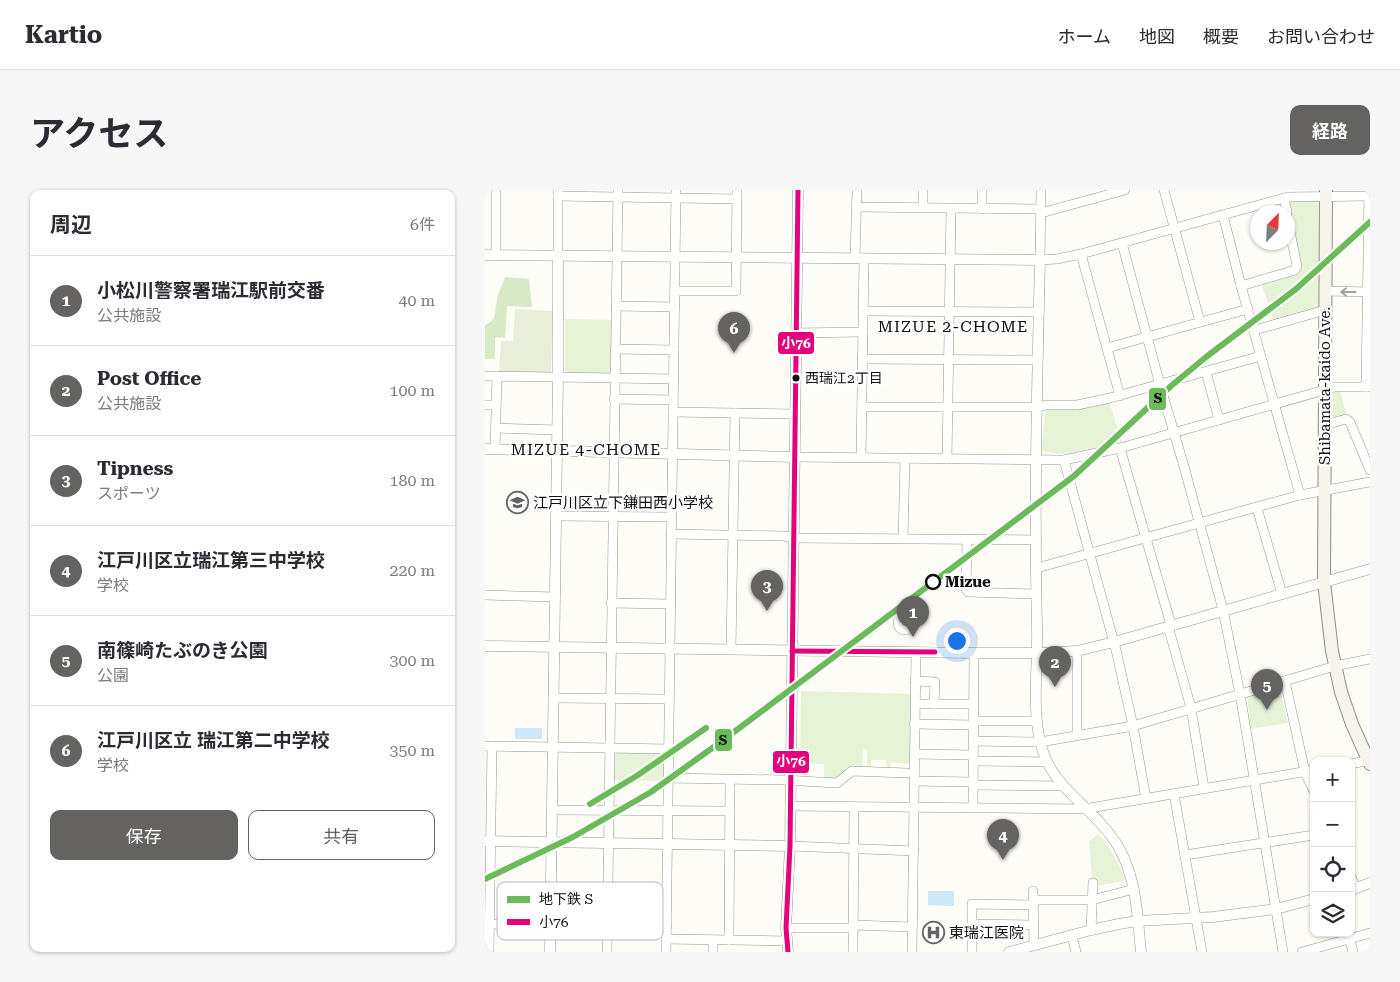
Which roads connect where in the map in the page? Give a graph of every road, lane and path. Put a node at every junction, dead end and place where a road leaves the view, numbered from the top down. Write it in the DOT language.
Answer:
graph roads {
  1 [pos="496,190"];
  2 [pos="798,190"];
  3 [pos="857,190"];
  4 [pos="923,190"];
  5 [pos="982,190"];
  6 [pos="1041,190"];
  7 [pos="1125,190"];
  8 [pos="1164,190"];
  9 [pos="558,193"];
  10 [pos="1326,193"];
  11 [pos="618,194"];
  12 [pos="676,194"];
  13 [pos="1369,194"];
  14 [pos="737,195"];
  15 [pos="1287,195"];
  16 [pos="857,207"];
  17 [pos="923,208"];
  18 [pos="951,208"];
  19 [pos="982,209"];
  20 [pos="1041,211"];
  21 [pos="1223,215"];
  22 [pos="1175,228"];
  23 [pos="1122,242"];
  24 [pos="1294,250"];
  25 [pos="1081,254"];
  26 [pos="490,255"];
  27 [pos="558,256"];
  28 [pos="617,256"];
  29 [pos="675,256"];
  30 [pos="736,256"];
  31 [pos="797,258"];
  32 [pos="859,258"];
  33 [pos="950,259"];
  34 [pos="1040,260"];
  35 [pos="1241,286"];
  36 [pos="675,291"];
  37 [pos="1325,291"];
  38 [pos="1369,292"];
  39 [pos="616,306"];
  40 [pos="675,307"];
  41 [pos="1248,309"];
  42 [pos="1325,310"];
  43 [pos="863,311"];
  44 [pos="949,311"];
  45 [pos="1039,312"];
  46 [pos="1200,322"];
  47 [pos="1255,330"];
  48 [pos="863,332"];
  49 [pos="796,333"];
  50 [pos="1147,336"];
  51 [pos="1107,348"];
  52 [pos="615,349"];
  53 [pos="674,350"];
  54 [pos="1261,356"];
  55 [pos="862,358"];
  56 [pos="949,359"];
  57 [pos="1038,360"];
  58 [pos="1207,372"];
  59 [pos="485,376"];
  60 [pos="497,376"];
  61 [pos="558,378"];
  62 [pos="615,378"];
  63 [pos="674,380"];
  64 [pos="1160,385"];
  65 [pos="1368,387"];
  66 [pos="1325,391"];
  67 [pos="1120,396"];
  68 [pos="614,399"];
  69 [pos="673,400"];
  70 [pos="485,405"];
  71 [pos="1275,405"];
  72 [pos="496,406"];
  73 [pos="862,406"];
  74 [pos="948,407"];
  75 [pos="1038,407"];
  76 [pos="673,412"];
  77 [pos="735,413"];
  78 [pos="795,414"];
  79 [pos="1219,420"];
  80 [pos="1325,425"];
  81 [pos="496,428"];
  82 [pos="557,430"];
  83 [pos="1174,432"];
  84 [pos="1120,448"];
  85 [pos="490,449"];
  86 [pos="557,451"];
  87 [pos="613,452"];
  88 [pos="673,453"];
  89 [pos="734,455"];
  90 [pos="795,457"];
  91 [pos="861,457"];
  92 [pos="905,458"];
  93 [pos="947,459"];
  94 [pos="1037,460"];
  95 [pos="1064,460"];
  96 [pos="1370,470"];
  97 [pos="1370,482"];
  98 [pos="1324,490"];
  99 [pos="1300,495"];
  100 [pos="1257,508"];
  101 [pos="556,516"];
  102 [pos="612,517"];
  103 [pos="672,517"];
  104 [pos="1199,523"];
  105 [pos="671,534"];
  106 [pos="733,535"];
  107 [pos="794,538"];
  108 [pos="903,538"];
  109 [pos="1146,539"];
  110 [pos="967,540"];
  111 [pos="1037,540"];
  112 [pos="1090,555"];
  113 [pos="1037,568"];
  114 [pos="1370,568"];
  115 [pos="1323,582"];
  116 [pos="1037,594"];
  117 [pos="1282,594"];
  118 [pos="485,595"];
  119 [pos="555,597"];
  120 [pos="611,603"];
  121 [pos="671,604"];
  122 [pos="1223,610"];
  123 [pos="1170,625"];
  124 [pos="1114,642"];
  125 [pos="485,646"];
  126 [pos="554,647"];
  127 [pos="610,648"];
  128 [pos="670,649"];
  129 [pos="731,649"];
  130 [pos="792,651"];
  131 [pos="1077,651"];
  132 [pos="916,652"];
  133 [pos="975,653"];
  134 [pos="1038,653"];
  135 [pos="1370,659"];
  136 [pos="1335,666"];
  137 [pos="915,681"];
  138 [pos="1285,681"];
  139 [pos="1240,694"];
  140 [pos="553,698"];
  141 [pos="609,698"];
  142 [pos="669,699"];
  143 [pos="915,704"];
  144 [pos="934,704"];
  145 [pos="974,704"];
  146 [pos="1191,708"];
  147 [pos="1037,721"];
  148 [pos="973,723"];
  149 [pos="915,724"];
  150 [pos="1133,726"];
  151 [pos="1077,735"];
  152 [pos="973,741"];
  153 [pos="1040,742"];
  154 [pos="489,746"];
  155 [pos="553,747"];
  156 [pos="610,748"];
  157 [pos="669,749"];
  158 [pos="914,754"];
  159 [pos="973,758"];
  160 [pos="1047,762"];
  161 [pos="1370,762"];
  162 [pos="1355,764"];
  163 [pos="488,767"];
  164 [pos="1310,771"];
  165 [pos="907,773"];
  166 [pos="668,778"];
  167 [pos="730,780"];
  168 [pos="1255,780"];
  169 [pos="791,781"];
  170 [pos="914,781"];
  171 [pos="973,784"];
  172 [pos="1063,786"];
  173 [pos="1204,788"];
  174 [pos="488,789"];
  175 [pos="1174,794"];
  176 [pos="1146,799"];
  177 [pos="791,806"];
  178 [pos="973,807"];
  179 [pos="854,808"];
  180 [pos="914,808"];
  181 [pos="1084,809"];
  182 [pos="552,810"];
  183 [pos="609,810"];
  184 [pos="668,811"];
  185 [pos="730,811"];
  186 [pos="1310,836"];
  187 [pos="488,841"];
  188 [pos="551,842"];
  189 [pos="608,842"];
  190 [pos="1265,842"];
  191 [pos="668,843"];
  192 [pos="730,844"];
  193 [pos="790,846"];
  194 [pos="854,848"];
  195 [pos="914,851"];
  196 [pos="1185,855"];
  197 [pos="488,862"];
  198 [pos="551,882"];
  199 [pos="608,882"];
  200 [pos="1093,883"];
  201 [pos="1370,883"];
  202 [pos="1134,889"];
  203 [pos="1355,889"];
  204 [pos="1034,899"];
  205 [pos="1092,900"];
  206 [pos="1310,901"];
  207 [pos="1276,909"];
  208 [pos="1197,917"];
  209 [pos="1137,921"];
  210 [pos="487,924"];
  211 [pos="972,924"];
  212 [pos="1034,925"];
  213 [pos="663,926"];
  214 [pos="667,926"];
  215 [pos="912,926"];
  216 [pos="853,927"];
  217 [pos="786,928"];
  218 [pos="1091,930"];
  219 [pos="1370,933"];
  220 [pos="1355,935"];
  221 [pos="1072,936"];
  222 [pos="1346,937"];
  223 [pos="1349,937"];
  224 [pos="667,939"];
  225 [pos="713,940"];
  226 [pos="729,940"];
  227 [pos="1034,945"];
  228 [pos="788,947"];
  229 [pos="489,952"];
  230 [pos="666,952"];
  231 [pos="713,952"];
  232 [pos="853,952"];
  233 [pos="912,952"];
  234 [pos="972,952"];
  235 [pos="1009,952"];
  236 [pos="1076,952"];
  237 [pos="1141,952"];
  238 [pos="1202,952"];
  239 [pos="1283,952"];
  240 [pos="1302,952"];
  241 [pos="1353,952"];
  1 -- 26 [label="street"];
  2 -- 31 [label="street"];
  3 -- 16 [label="street"];
  4 -- 17 [label="street"];
  5 -- 19 [label="street"];
  6 -- 20 [label="street"];
  7 -- 20 [label="street"];
  8 -- 22 [label="street"];
  9 -- 11 [label="street"];
  9 -- 27 [label="street"];
  10 -- 13 [label="street"];
  10 -- 15 [label="street"];
  10 -- 37 [label="main road, Shibamata-kaido Ave."];
  11 -- 12 [label="street"];
  11 -- 28 [label="street"];
  12 -- 14 [label="street"];
  12 -- 29 [label="street"];
  13 -- 38 [label="street"];
  14 -- 30 [label="street"];
  15 -- 21 [label="street"];
  16 -- 17 [label="street"];
  16 -- 32 [label="street"];
  17 -- 18 [label="street"];
  18 -- 19 [label="street"];
  18 -- 33 [label="street"];
  19 -- 20 [label="street"];
  20 -- 34 [label="street"];
  21 -- 22 [label="street"];
  21 -- 35 [label="street"];
  22 -- 23 [label="street"];
  22 -- 46 [label="street"];
  23 -- 25 [label="street"];
  23 -- 50 [label="street"];
  24 -- 35 [label="street"];
  25 -- 34 [label="street"];
  25 -- 51 [label="street"];
  26 -- 27 [label="street"];
  27 -- 28 [label="street"];
  27 -- 61 [label="street"];
  28 -- 29 [label="street"];
  28 -- 39 [label="street"];
  29 -- 30 [label="street"];
  29 -- 36 [label="street"];
  30 -- 31 [label="street"];
  30 -- 36 [label="street"];
  31 -- 32 [label="street"];
  31 -- 49 [label="street"];
  32 -- 33 [label="street"];
  32 -- 43 [label="street"];
  33 -- 34 [label="street"];
  33 -- 44 [label="street"];
  34 -- 45 [label="street"];
  35 -- 41 [label="street"];
  36 -- 40 [label="street"];
  38 -- 37 [label="street, one-way"];
  37 -- 42 [label="main road, Shibamata-kaido Ave."];
  38 -- 65 [label="street"];
  39 -- 40 [label="street"];
  39 -- 52 [label="street"];
  40 -- 53 [label="street"];
  41 -- 46 [label="street"];
  41 -- 47 [label="street"];
  42 -- 47 [label="street"];
  42 -- 66 [label="main road, Shibamata-kaido Ave."];
  43 -- 44 [label="street"];
  43 -- 48 [label="street"];
  44 -- 45 [label="street"];
  44 -- 56 [label="street"];
  45 -- 57 [label="street"];
  46 -- 50 [label="street"];
  47 -- 54 [label="street"];
  48 -- 49 [label="street"];
  48 -- 55 [label="street"];
  49 -- 78 [label="street"];
  50 -- 51 [label="street"];
  50 -- 64 [label="street"];
  51 -- 67 [label="street"];
  52 -- 53 [label="street"];
  52 -- 62 [label="street"];
  53 -- 63 [label="street"];
  54 -- 58 [label="street"];
  54 -- 71 [label="street"];
  55 -- 56 [label="street"];
  55 -- 73 [label="street"];
  56 -- 57 [label="street"];
  56 -- 74 [label="street"];
  57 -- 75 [label="street"];
  58 -- 64 [label="street"];
  58 -- 79 [label="street"];
  59 -- 60 [label="street"];
  60 -- 61 [label="street"];
  60 -- 72 [label="street"];
  61 -- 62 [label="street"];
  61 -- 82 [label="street"];
  62 -- 63 [label="street"];
  62 -- 68 [label="street"];
  63 -- 69 [label="street"];
  64 -- 67 [label="street"];
  64 -- 83 [label="street"];
  65 -- 66 [label="street"];
  66 -- 71 [label="street"];
  66 -- 80 [label="main road, Shibamata-kaido Ave."];
  67 -- 75 [label="street"];
  68 -- 69 [label="street"];
  68 -- 87 [label="street"];
  69 -- 76 [label="street"];
  70 -- 72 [label="street"];
  71 -- 79 [label="street"];
  71 -- 99 [label="street"];
  72 -- 81 [label="street"];
  73 -- 74 [label="street"];
  73 -- 91 [label="street"];
  74 -- 75 [label="street"];
  74 -- 93 [label="street"];
  75 -- 94 [label="street"];
  76 -- 77 [label="street"];
  76 -- 88 [label="street"];
  77 -- 78 [label="street"];
  77 -- 89 [label="street"];
  78 -- 90 [label="street"];
  79 -- 83 [label="street"];
  80 -- 96 [label="street"];
  80 -- 98 [label="main road, Shibamata-kaido Ave."];
  81 -- 82 [label="street"];
  81 -- 85 [label="street"];
  82 -- 86 [label="street"];
  83 -- 84 [label="street"];
  83 -- 104 [label="street"];
  84 -- 95 [label="street"];
  84 -- 109 [label="street"];
  85 -- 86 [label="street"];
  86 -- 87 [label="street"];
  86 -- 101 [label="street"];
  87 -- 88 [label="street"];
  87 -- 102 [label="street"];
  88 -- 89 [label="street"];
  88 -- 103 [label="street"];
  89 -- 90 [label="street"];
  89 -- 106 [label="street"];
  90 -- 91 [label="street"];
  90 -- 107 [label="street"];
  91 -- 92 [label="street"];
  92 -- 93 [label="street"];
  92 -- 108 [label="street"];
  93 -- 94 [label="street"];
  94 -- 95 [label="street"];
  94 -- 111 [label="street"];
  95 -- 112 [label="street"];
  97 -- 98 [label="street"];
  98 -- 99 [label="street"];
  98 -- 115 [label="main road, Shibamata-kaido Ave."];
  99 -- 100 [label="street"];
  100 -- 104 [label="street"];
  100 -- 117 [label="street"];
  101 -- 102 [label="street"];
  101 -- 119 [label="street"];
  102 -- 103 [label="street"];
  102 -- 120 [label="street"];
  103 -- 105 [label="street"];
  104 -- 109 [label="street"];
  104 -- 122 [label="street"];
  105 -- 106 [label="street"];
  105 -- 121 [label="street"];
  106 -- 107 [label="street"];
  106 -- 129 [label="street"];
  107 -- 108 [label="street"];
  107 -- 130 [label="street"];
  108 -- 110 [label="street"];
  109 -- 112 [label="street"];
  109 -- 123 [label="street"];
  110 -- 111 [label="street"];
  110 -- 116 [label="street"];
  111 -- 113 [label="street"];
  112 -- 113 [label="street"];
  112 -- 124 [label="street"];
  113 -- 116 [label="street"];
  114 -- 115 [label="street"];
  115 -- 117 [label="street"];
  115 -- 136 [label="main road, Shibamata-kaido Ave."];
  116 -- 134 [label="street"];
  117 -- 122 [label="street"];
  118 -- 119 [label="street"];
  119 -- 126 [label="street"];
  120 -- 121 [label="street"];
  120 -- 127 [label="street"];
  121 -- 128 [label="street"];
  122 -- 123 [label="street"];
  122 -- 139 [label="street"];
  123 -- 124 [label="street"];
  123 -- 146 [label="street"];
  124 -- 131 [label="street"];
  124 -- 150 [label="street"];
  125 -- 126 [label="street"];
  126 -- 127 [label="street"];
  126 -- 140 [label="street"];
  127 -- 128 [label="street"];
  127 -- 141 [label="street"];
  128 -- 129 [label="street"];
  128 -- 142 [label="street"];
  129 -- 130 [label="street"];
  130 -- 132 [label="street"];
  130 -- 169 [label="street"];
  131 -- 134 [label="street"];
  131 -- 151 [label="street"];
  132 -- 133 [label="street"];
  132 -- 137 [label="street"];
  133 -- 134 [label="street"];
  133 -- 145 [label="street"];
  134 -- 147 [label="street"];
  135 -- 136 [label="street"];
  136 -- 138 [label="street"];
  136 -- 161 [label="main road, Shibamata-kaido Ave."];
  137 -- 143 [label="street"];
  137 -- 144 [label="street"];
  138 -- 139 [label="street"];
  138 -- 164 [label="street"];
  139 -- 146 [label="street"];
  139 -- 168 [label="street"];
  140 -- 141 [label="street"];
  140 -- 155 [label="street"];
  141 -- 142 [label="street"];
  141 -- 156 [label="street"];
  142 -- 157 [label="street"];
  143 -- 144 [label="street"];
  143 -- 149 [label="street"];
  144 -- 145 [label="street"];
  145 -- 148 [label="street"];
  146 -- 150 [label="street"];
  146 -- 173 [label="street"];
  147 -- 148 [label="street"];
  147 -- 153 [label="street"];
  148 -- 149 [label="street"];
  148 -- 152 [label="street"];
  149 -- 158 [label="street"];
  150 -- 151 [label="street"];
  150 -- 176 [label="street"];
  151 -- 153 [label="street"];
  152 -- 153 [label="street"];
  152 -- 159 [label="street"];
  153 -- 160 [label="street"];
  154 -- 155 [label="street"];
  154 -- 163 [label="street"];
  155 -- 156 [label="street"];
  155 -- 182 [label="street"];
  156 -- 157 [label="street"];
  156 -- 183 [label="street"];
  157 -- 166 [label="street"];
  158 -- 159 [label="street"];
  158 -- 170 [label="street"];
  159 -- 160 [label="street"];
  159 -- 171 [label="street"];
  160 -- 172 [label="street"];
  161 -- 162 [label="street"];
  163 -- 174 [label="street"];
  164 -- 168 [label="street"];
  165 -- 169 [label="street"];
  166 -- 167 [label="street"];
  166 -- 184 [label="street"];
  167 -- 169 [label="street"];
  167 -- 185 [label="street"];
  168 -- 173 [label="street"];
  168 -- 190 [label="street"];
  169 -- 177 [label="street"];
  170 -- 171 [label="street"];
  170 -- 180 [label="street"];
  171 -- 172 [label="street"];
  171 -- 178 [label="street"];
  172 -- 181 [label="street"];
  173 -- 175 [label="street"];
  174 -- 187 [label="street"];
  175 -- 176 [label="street"];
  175 -- 196 [label="street"];
  176 -- 181 [label="street"];
  177 -- 179 [label="street"];
  177 -- 193 [label="street"];
  178 -- 180 [label="street"];
  178 -- 181 [label="street"];
  179 -- 180 [label="street"];
  179 -- 194 [label="street"];
  180 -- 195 [label="street"];
  181 -- 202 [label="street"];
  182 -- 183 [label="street"];
  182 -- 188 [label="street"];
  183 -- 184 [label="street"];
  183 -- 189 [label="street"];
  184 -- 185 [label="street"];
  184 -- 191 [label="street"];
  185 -- 192 [label="street"];
  186 -- 190 [label="street"];
  187 -- 188 [label="street"];
  187 -- 197 [label="street"];
  188 -- 189 [label="street"];
  188 -- 198 [label="street"];
  189 -- 191 [label="street"];
  189 -- 199 [label="street"];
  190 -- 196 [label="street"];
  190 -- 207 [label="street"];
  191 -- 192 [label="street"];
  191 -- 214 [label="street"];
  192 -- 193 [label="street"];
  192 -- 226 [label="street"];
  193 -- 194 [label="street"];
  193 -- 217 [label="street"];
  194 -- 195 [label="street"];
  194 -- 216 [label="street"];
  195 -- 215 [label="street"];
  196 -- 208 [label="street"];
  197 -- 210 [label="street"];
  200 -- 205 [label="street"];
  201 -- 203 [label="street"];
  202 -- 205 [label="street"];
  202 -- 209 [label="street"];
  204 -- 205 [label="street"];
  204 -- 211 [label="street"];
  204 -- 212 [label="street"];
  205 -- 218 [label="street"];
  206 -- 207 [label="street"];
  207 -- 208 [label="street"];
  207 -- 239 [label="street"];
  208 -- 209 [label="street"];
  208 -- 238 [label="street"];
  209 -- 218 [label="street"];
  209 -- 237 [label="street"];
  210 -- 229 [label="street"];
  211 -- 212 [label="street"];
  211 -- 234 [label="street"];
  212 -- 227 [label="street"];
  213 -- 214 [label="street"];
  214 -- 224 [label="street"];
  215 -- 216 [label="street"];
  215 -- 233 [label="street"];
  216 -- 217 [label="street"];
  216 -- 232 [label="street"];
  217 -- 228 [label="street"];
  218 -- 221 [label="street"];
  219 -- 220 [label="street"];
  221 -- 227 [label="street"];
  221 -- 236 [label="street"];
  222 -- 240 [label="street"];
  223 -- 241 [label="street"];
  224 -- 225 [label="street"];
  224 -- 230 [label="street"];
  225 -- 226 [label="street"];
  225 -- 231 [label="street"];
  226 -- 228 [label="street"];
  227 -- 235 [label="street"];
}
